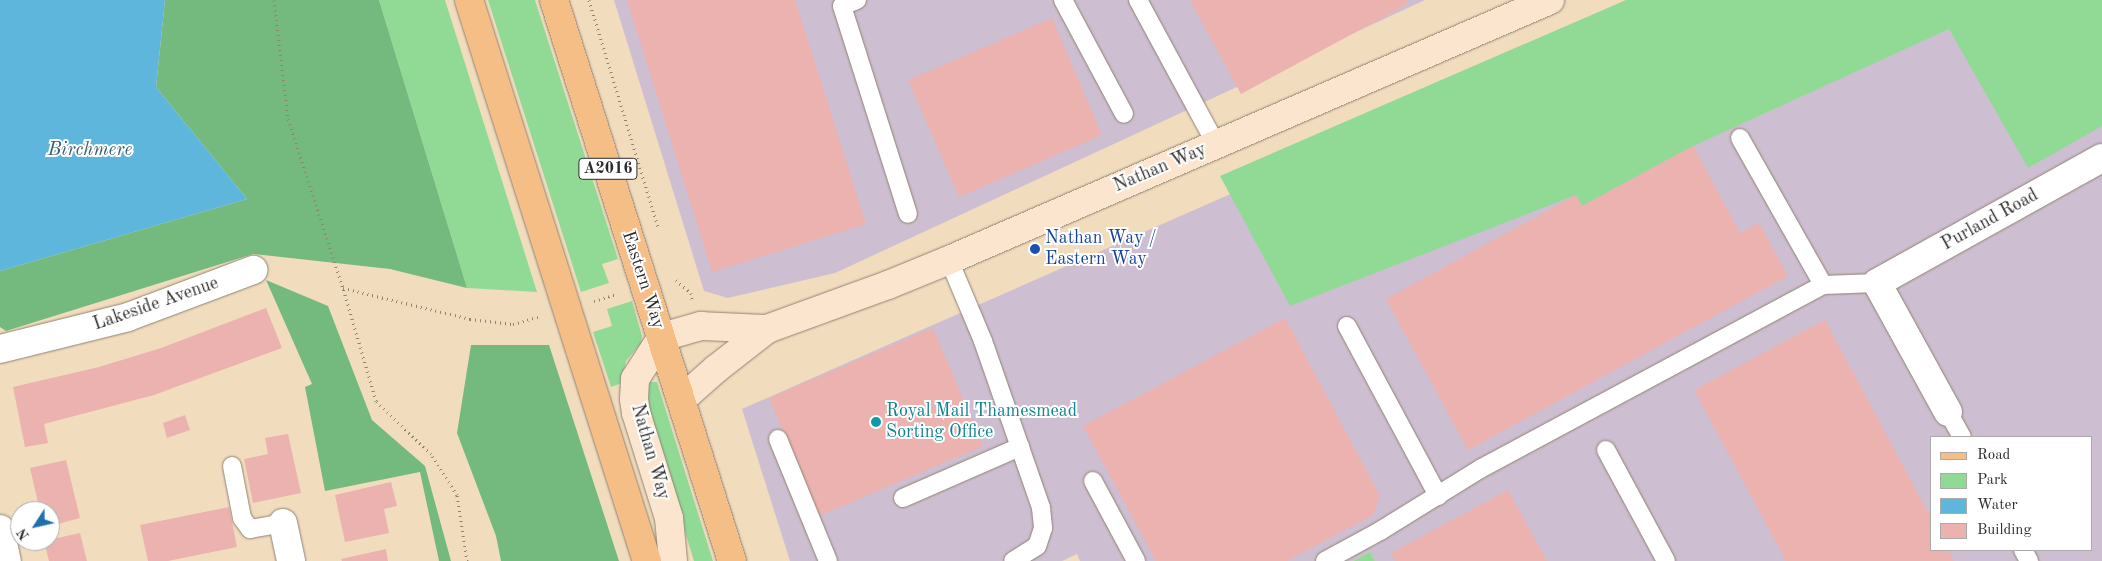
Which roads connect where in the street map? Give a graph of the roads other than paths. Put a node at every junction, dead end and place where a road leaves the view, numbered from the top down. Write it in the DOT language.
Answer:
graph roads {
  1 [pos="469,0"];
  2 [pos="554,0"];
  3 [pos="857,0"];
  4 [pos="1062,0"];
  5 [pos="1138,0"];
  6 [pos="1550,0"];
  7 [pos="1124,114"];
  8 [pos="1740,138"];
  9 [pos="1216,144"];
  10 [pos="2102,158"];
  11 [pos="908,214"];
  12 [pos="950,260"];
  13 [pos="253,270"];
  14 [pos="1877,283"];
  15 [pos="1822,285"];
  16 [pos="1346,326"];
  17 [pos="767,329"];
  18 [pos="662,337"];
  19 [pos="0,349"];
  20 [pos="681,400"];
  21 [pos="1948,412"];
  22 [pos="1961,436"];
  23 [pos="778,439"];
  24 [pos="1020,447"];
  25 [pos="1606,450"];
  26 [pos="232,466"];
  27 [pos="1092,481"];
  28 [pos="1438,496"];
  29 [pos="903,498"];
  30 [pos="283,523"];
  31 [pos="0,530"];
  32 [pos="7,561"];
  33 [pos="291,561"];
  34 [pos="647,561"];
  35 [pos="673,561"];
  36 [pos="732,561"];
  37 [pos="828,561"];
  38 [pos="1013,561"];
  39 [pos="1136,561"];
  40 [pos="1325,561"];
  41 [pos="1666,561"];
  1 -- 34 [label="main road"];
  2 -- 18 [label="main road, Eastern Way / A2016"];
  3 -- 11 [label="lane"];
  4 -- 7 [label="lane"];
  5 -- 9 [label="lane"];
  6 -- 9 [label="street, Nathan Way"];
  8 -- 15 [label="lane"];
  9 -- 12 [label="street, Nathan Way"];
  10 -- 14 [label="street, Purland Road"];
  12 -- 17 [label="street, Nathan Way"];
  12 -- 24 [label="lane"];
  13 -- 19 [label="street, Lakeside Avenue"];
  14 -- 15 [label="lane"];
  14 -- 21 [label="street"];
  15 -- 28 [label="lane"];
  16 -- 28 [label="lane"];
  17 -- 18 [label="street, Nathan Way"];
  17 -- 20 [label="street, Nathan Way"];
  18 -- 20 [label="main road, Eastern Way / A2016"];
  18 -- 35 [label="street, Nathan Way"];
  20 -- 36 [label="main road, Eastern Way / A2016"];
  21 -- 22 [label="lane"];
  23 -- 37 [label="lane"];
  24 -- 29 [label="lane"];
  24 -- 38 [label="lane"];
  25 -- 41 [label="lane"];
  26 -- 30 [label="lane"];
  27 -- 39 [label="lane"];
  28 -- 40 [label="lane"];
  30 -- 33 [label="street"];
  31 -- 32 [label="street"];
}
